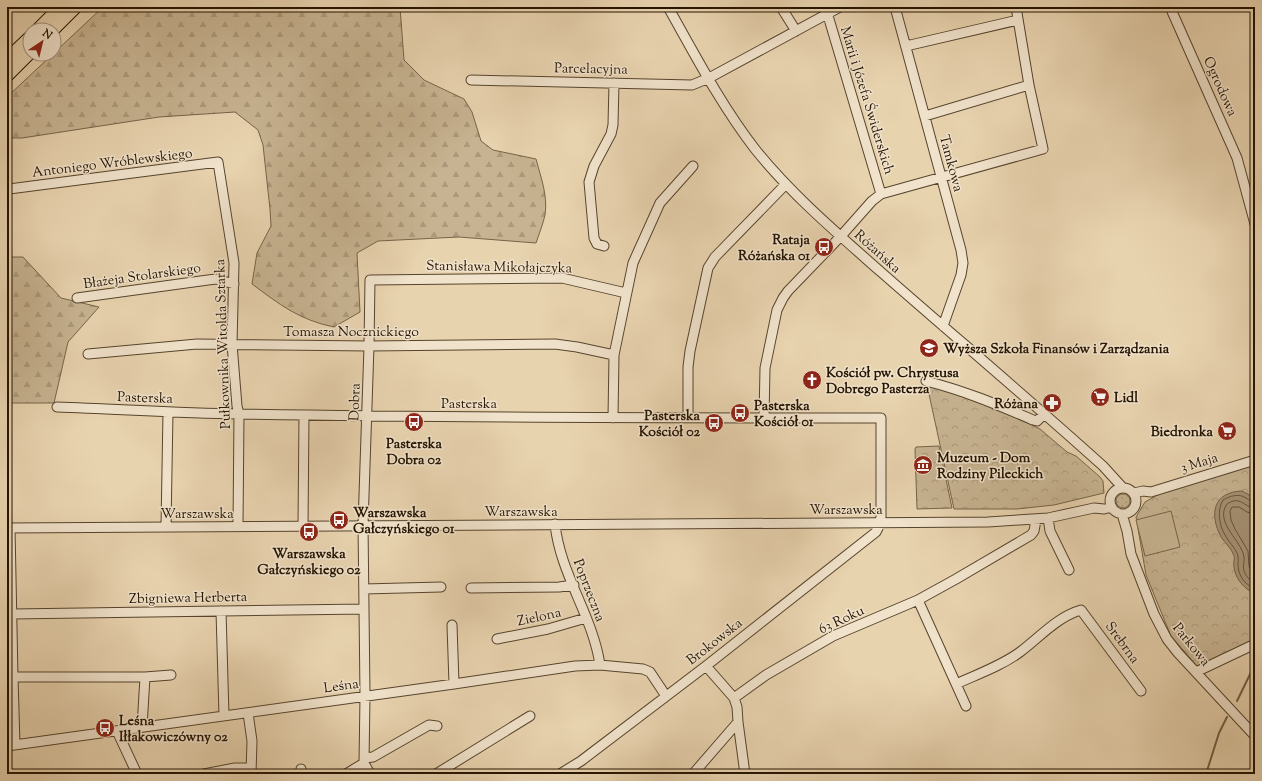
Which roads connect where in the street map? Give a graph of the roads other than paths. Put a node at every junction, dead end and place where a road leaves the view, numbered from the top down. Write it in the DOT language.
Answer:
graph roads {
  1 [pos="61,7"];
  2 [pos="75,7"];
  3 [pos="668,7"];
  4 [pos="781,7"];
  5 [pos="840,7"];
  6 [pos="895,7"];
  7 [pos="1016,7"];
  8 [pos="1170,7"];
  9 [pos="825,15"];
  10 [pos="1018,20"];
  11 [pos="46,22"];
  12 [pos="60,22"];
  13 [pos="796,31"];
  14 [pos="22,46"];
  15 [pos="906,46"];
  16 [pos="7,60"];
  17 [pos="22,60"];
  18 [pos="7,75"];
  19 [pos="709,78"];
  20 [pos="471,80"];
  21 [pos="614,83"];
  22 [pos="1029,85"];
  23 [pos="925,116"];
  24 [pos="218,162"];
  25 [pos="693,166"];
  26 [pos="942,177"];
  27 [pos="786,184"];
  28 [pos="9,189"];
  29 [pos="881,194"];
  30 [pos="1255,223"];
  31 [pos="841,236"];
  32 [pos="604,246"];
  33 [pos="370,280"];
  34 [pos="234,284"];
  35 [pos="626,293"];
  36 [pos="77,298"];
  37 [pos="943,326"];
  38 [pos="232,344"];
  39 [pos="369,346"];
  40 [pos="88,354"];
  41 [pos="614,355"];
  42 [pos="926,381"];
  43 [pos="57,407"];
  44 [pos="168,412"];
  45 [pos="239,414"];
  46 [pos="1044,414"];
  47 [pos="304,415"];
  48 [pos="367,416"];
  49 [pos="613,418"];
  50 [pos="688,418"];
  51 [pos="764,418"];
  52 [pos="1255,460"];
  53 [pos="1120,489"];
  54 [pos="1135,498"];
  55 [pos="1111,504"];
  56 [pos="1125,514"];
  57 [pos="1048,518"];
  58 [pos="1036,520"];
  59 [pos="555,524"];
  60 [pos="880,524"];
  61 [pos="238,526"];
  62 [pos="303,526"];
  63 [pos="364,526"];
  64 [pos="166,527"];
  65 [pos="9,528"];
  66 [pos="1069,570"];
  67 [pos="574,585"];
  68 [pos="441,587"];
  69 [pos="471,588"];
  70 [pos="364,589"];
  71 [pos="918,600"];
  72 [pos="364,609"];
  73 [pos="221,611"];
  74 [pos="12,614"];
  75 [pos="586,618"];
  76 [pos="452,625"];
  77 [pos="10,632"];
  78 [pos="497,639"];
  79 [pos="1255,644"];
  80 [pos="600,665"];
  81 [pos="706,666"];
  82 [pos="1196,672"];
  83 [pos="171,675"];
  84 [pos="13,677"];
  85 [pos="145,677"];
  86 [pos="454,684"];
  87 [pos="956,684"];
  88 [pos="1141,691"];
  89 [pos="365,696"];
  90 [pos="666,696"];
  91 [pos="734,698"];
  92 [pos="966,706"];
  93 [pos="248,713"];
  94 [pos="224,716"];
  95 [pos="530,716"];
  96 [pos="738,722"];
  97 [pos="437,726"];
  98 [pos="142,727"];
  99 [pos="116,731"];
  100 [pos="1255,736"];
  101 [pos="11,746"];
  102 [pos="364,761"];
  103 [pos="251,771"];
  104 [pos="137,774"];
  105 [pos="204,774"];
  106 [pos="346,774"];
  107 [pos="370,774"];
  108 [pos="436,774"];
  109 [pos="560,774"];
  110 [pos="693,774"];
  111 [pos="745,774"];
  1 -- 11 [label="highway"];
  2 -- 12 [label="highway"];
  3 -- 19 [label="street, Różańska"];
  4 -- 13 [label="street"];
  5 -- 9 [label="street, Parcelacyjna"];
  6 -- 15 [label="street, Tamkowa"];
  7 -- 10 [label="street"];
  8 -- 30 [label="street, Ogrodowa"];
  9 -- 13 [label="street, Parcelacyjna"];
  9 -- 29 [label="street, Marii i Józefa Świderskich"];
  10 -- 15 [label="street"];
  10 -- 22 [label="street"];
  13 -- 19 [label="street, Parcelacyjna"];
  14 -- 16 [label="highway"];
  15 -- 23 [label="street, Tamkowa"];
  17 -- 18 [label="highway"];
  19 -- 21 [label="street, Parcelacyjna"];
  19 -- 27 [label="street, Różańska"];
  20 -- 21 [label="street, Parcelacyjna"];
  21 -- 32 [label="street"];
  22 -- 23 [label="street"];
  22 -- 26 [label="street"];
  23 -- 26 [label="street, Tamkowa"];
  24 -- 28 [label="street, Antoniego Wróblewskiego"];
  24 -- 34 [label="street, Pułkownika Witolda Sztarka"];
  25 -- 35 [label="street"];
  26 -- 29 [label="street"];
  26 -- 37 [label="street, Tamkowa"];
  27 -- 31 [label="street, Różańska"];
  27 -- 50 [label="street"];
  29 -- 31 [label="street"];
  31 -- 37 [label="street, Różańska"];
  31 -- 51 [label="street"];
  33 -- 35 [label="street, Stanisława Mikołajczyka"];
  33 -- 39 [label="street, Dobra"];
  34 -- 36 [label="street, Błażeja Stolarskiego"];
  34 -- 38 [label="street, Pułkownika Witolda Sztarka"];
  35 -- 41 [label="street"];
  37 -- 46 [label="street, Różańska"];
  38 -- 39 [label="street, Tomasza Nocznickiego"];
  38 -- 40 [label="street, Tomasza Nocznickiego"];
  38 -- 45 [label="street, Pułkownika Witolda Sztarka"];
  39 -- 41 [label="street, Tomasza Nocznickiego"];
  39 -- 48 [label="street, Dobra"];
  41 -- 49 [label="street"];
  42 -- 46 [label="street"];
  43 -- 44 [label="street, Pasterska"];
  44 -- 45 [label="street, Pasterska"];
  44 -- 64 [label="street"];
  45 -- 47 [label="street, Pasterska"];
  45 -- 61 [label="street, Pułkownika Witolda Sztarka"];
  46 -- 53 [label="street, Różańska"];
  47 -- 48 [label="street, Pasterska"];
  47 -- 62 [label="street"];
  48 -- 49 [label="street, Pasterska"];
  48 -- 63 [label="street, Dobra"];
  49 -- 50 [label="street, Pasterska"];
  50 -- 51 [label="street, Pasterska"];
  51 -- 60 [label="street, Pasterska"];
  52 -- 54 [label="street, 3 Maja"];
  53 -- 54 [label="street"];
  53 -- 55 [label="street"];
  54 -- 56 [label="street"];
  55 -- 56 [label="street"];
  55 -- 57 [label="street"];
  56 -- 82 [label="street, Parkowa"];
  57 -- 58 [label="street"];
  57 -- 66 [label="street"];
  58 -- 60 [label="street, Warszawska"];
  58 -- 71 [label="street, 63 Roku"];
  59 -- 60 [label="street, Warszawska"];
  59 -- 63 [label="street, Warszawska"];
  59 -- 67 [label="street, Poprzeczna"];
  60 -- 81 [label="street, Brokowska"];
  61 -- 62 [label="street, Warszawska"];
  61 -- 64 [label="street, Warszawska"];
  62 -- 63 [label="street, Warszawska"];
  63 -- 70 [label="street, Dobra"];
  64 -- 65 [label="street, Warszawska"];
  65 -- 74 [label="street"];
  67 -- 69 [label="street"];
  67 -- 75 [label="street, Poprzeczna"];
  68 -- 70 [label="street"];
  70 -- 72 [label="street, Dobra"];
  71 -- 87 [label="street"];
  71 -- 91 [label="street, 63 Roku"];
  72 -- 73 [label="street, Zbigniewa Herberta"];
  72 -- 89 [label="street, Dobra"];
  73 -- 74 [label="street, Zbigniewa Herberta"];
  73 -- 94 [label="street"];
  74 -- 77 [label="street"];
  75 -- 78 [label="street, Zielona"];
  75 -- 80 [label="street, Poprzeczna"];
  76 -- 86 [label="street"];
  77 -- 84 [label="street"];
  79 -- 82 [label="street"];
  80 -- 86 [label="street, Leśna"];
  80 -- 90 [label="street, Leśna"];
  81 -- 90 [label="street, Brokowska"];
  81 -- 91 [label="street"];
  82 -- 100 [label="street, Parkowa"];
  83 -- 85 [label="street"];
  84 -- 85 [label="street"];
  84 -- 101 [label="street"];
  85 -- 98 [label="street"];
  86 -- 89 [label="street, Leśna"];
  87 -- 88 [label="street, Srebrna"];
  87 -- 92 [label="street"];
  89 -- 93 [label="street, Leśna"];
  89 -- 102 [label="street, Dobra"];
  90 -- 109 [label="street, Brokowska"];
  91 -- 96 [label="street"];
  93 -- 94 [label="street, Leśna"];
  93 -- 103 [label="street"];
  94 -- 98 [label="street, Leśna"];
  95 -- 108 [label="street"];
  96 -- 110 [label="street"];
  96 -- 111 [label="street"];
  97 -- 102 [label="street"];
  98 -- 99 [label="street, Leśna"];
  99 -- 101 [label="street, Leśna"];
  99 -- 104 [label="street"];
  102 -- 106 [label="street"];
  102 -- 107 [label="street"];
  103 -- 105 [label="street"];
}
